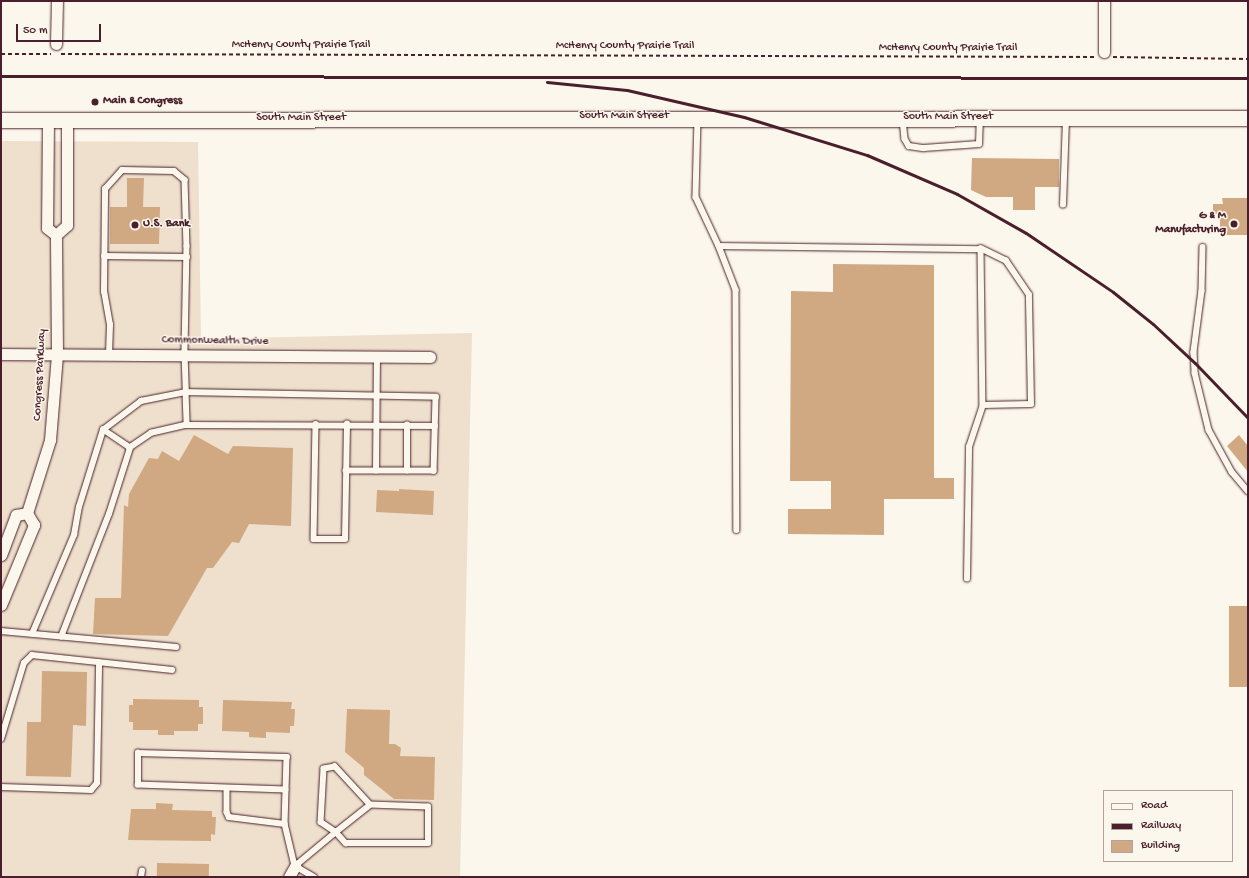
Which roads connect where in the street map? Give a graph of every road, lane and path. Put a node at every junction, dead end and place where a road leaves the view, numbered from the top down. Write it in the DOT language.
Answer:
graph roads {
  1 [pos="57,1"];
  2 [pos="1104,1"];
  3 [pos="56,44"];
  4 [pos="1,54"];
  5 [pos="1104,55"];
  6 [pos="1248,59"];
  7 [pos="698,117"];
  8 [pos="903,117"];
  9 [pos="980,118"];
  10 [pos="1066,118"];
  11 [pos="1248,118"];
  12 [pos="1,120"];
  13 [pos="48,120"];
  14 [pos="67,120"];
  15 [pos="1063,205"];
  16 [pos="56,235"];
  17 [pos="719,246"];
  18 [pos="1203,247"];
  19 [pos="981,248"];
  20 [pos="104,256"];
  21 [pos="187,257"];
  22 [pos="1,354"];
  23 [pos="57,354"];
  24 [pos="109,354"];
  25 [pos="186,354"];
  26 [pos="377,357"];
  27 [pos="430,358"];
  28 [pos="186,392"];
  29 [pos="377,395"];
  30 [pos="983,405"];
  31 [pos="316,424"];
  32 [pos="347,424"];
  33 [pos="377,424"];
  34 [pos="186,425"];
  35 [pos="407,425"];
  36 [pos="435,426"];
  37 [pos="103,430"];
  38 [pos="130,448"];
  39 [pos="346,471"];
  40 [pos="376,471"];
  41 [pos="407,471"];
  42 [pos="1248,491"];
  43 [pos="27,513"];
  44 [pos="737,530"];
  45 [pos="1,555"];
  46 [pos="967,579"];
  47 [pos="1,605"];
  48 [pos="1,631"];
  49 [pos="32,634"];
  50 [pos="61,637"];
  51 [pos="176,647"];
  52 [pos="99,663"];
  53 [pos="172,670"];
  54 [pos="1,739"];
  55 [pos="1,787"];
  56 [pos="227,788"];
  57 [pos="286,790"];
  58 [pos="370,805"];
  59 [pos="285,824"];
  60 [pos="336,832"];
  61 [pos="295,866"];
  62 [pos="289,877"];
  63 [pos="314,877"];
  1 -- 3 [label="street"];
  2 -- 5 [label="street"];
  4 -- 5 [label="path, McHenry County Prairie Trail"];
  5 -- 6 [label="path, McHenry County Prairie Trail"];
  7 -- 8 [label="street, South Main Street"];
  7 -- 14 [label="street, South Main Street"];
  7 -- 17 [label="lane"];
  8 -- 9 [label="street, South Main Street"];
  8 -- 9 [label="lane"];
  9 -- 10 [label="street, South Main Street"];
  10 -- 11 [label="street, South Main Street"];
  10 -- 15 [label="lane"];
  12 -- 13 [label="street, South Main Street"];
  13 -- 14 [label="street, South Main Street"];
  13 -- 16 [label="street"];
  14 -- 16 [label="street"];
  16 -- 23 [label="street, Congress Parkway"];
  17 -- 19 [label="lane"];
  17 -- 44 [label="lane"];
  18 -- 42 [label="lane"];
  19 -- 30 [label="lane"];
  19 -- 30 [label="lane"];
  20 -- 21 [label="lane"];
  20 -- 21 [label="lane"];
  20 -- 24 [label="lane"];
  21 -- 25 [label="lane"];
  22 -- 23 [label="street, Commonwealth Drive"];
  23 -- 24 [label="street, Commonwealth Drive"];
  23 -- 43 [label="street, Congress Parkway"];
  24 -- 25 [label="street, Commonwealth Drive"];
  25 -- 26 [label="street, Commonwealth Drive"];
  25 -- 28 [label="lane"];
  26 -- 27 [label="street, Commonwealth Drive"];
  26 -- 29 [label="lane"];
  28 -- 29 [label="lane"];
  28 -- 34 [label="lane"];
  28 -- 37 [label="lane"];
  29 -- 33 [label="lane"];
  29 -- 36 [label="lane"];
  30 -- 46 [label="lane"];
  31 -- 32 [label="lane"];
  31 -- 34 [label="lane"];
  31 -- 39 [label="lane"];
  32 -- 33 [label="lane"];
  32 -- 39 [label="lane"];
  33 -- 35 [label="lane"];
  33 -- 40 [label="lane"];
  34 -- 38 [label="lane"];
  35 -- 36 [label="lane"];
  35 -- 41 [label="lane"];
  36 -- 41 [label="lane"];
  37 -- 38 [label="lane"];
  37 -- 49 [label="lane"];
  38 -- 50 [label="lane"];
  39 -- 40 [label="lane"];
  40 -- 41 [label="lane"];
  43 -- 45 [label="street"];
  43 -- 47 [label="street"];
  48 -- 49 [label="lane"];
  49 -- 50 [label="lane"];
  50 -- 51 [label="lane"];
  52 -- 53 [label="lane"];
  52 -- 54 [label="lane"];
  52 -- 55 [label="lane"];
  56 -- 57 [label="lane"];
  56 -- 57 [label="lane"];
  56 -- 59 [label="lane"];
  57 -- 59 [label="lane"];
  58 -- 60 [label="lane"];
  58 -- 60 [label="lane"];
  58 -- 60 [label="lane"];
  59 -- 61 [label="lane"];
  60 -- 61 [label="lane"];
  61 -- 62 [label="street"];
  61 -- 63 [label="lane"];
}
